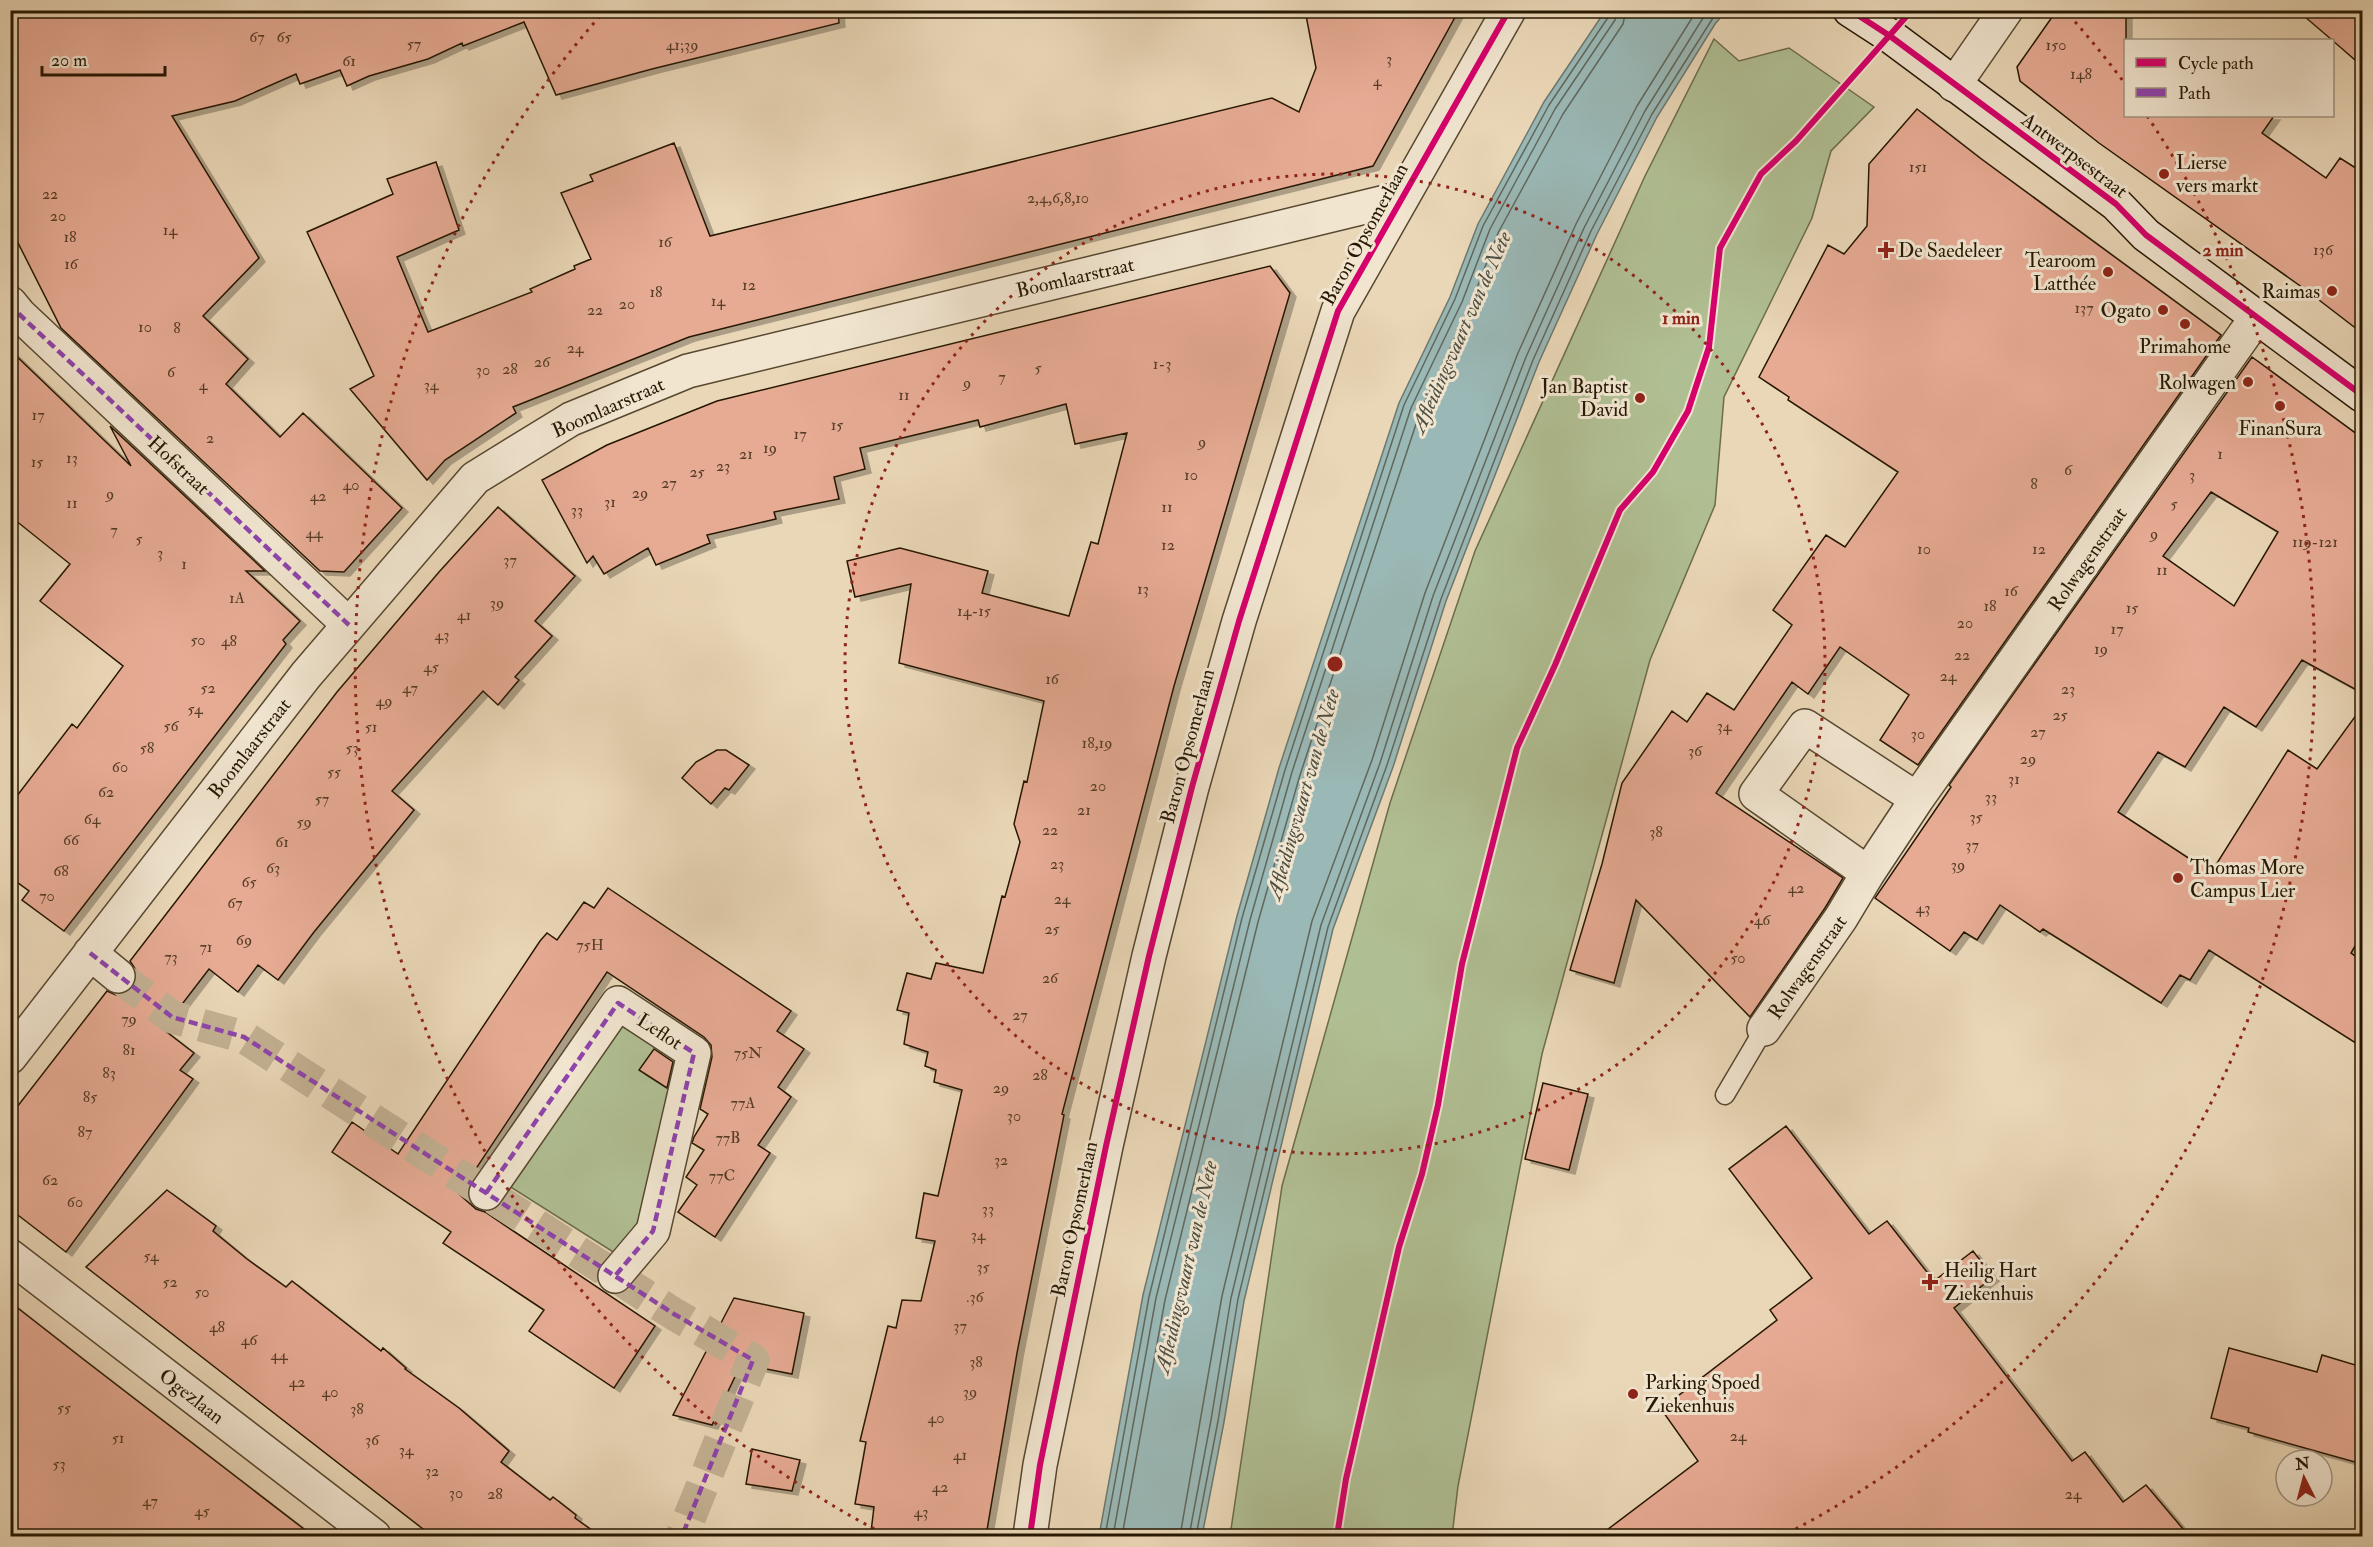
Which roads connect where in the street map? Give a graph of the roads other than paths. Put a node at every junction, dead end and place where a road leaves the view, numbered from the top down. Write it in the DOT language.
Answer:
graph roads {
  1 [pos="1509,10"];
  2 [pos="1850,10"];
  3 [pos="2006,10"];
  4 [pos="1954,85"];
  5 [pos="1402,198"];
  6 [pos="10,303"];
  7 [pos="2256,318"];
  8 [pos="2362,395"];
  9 [pos="349,625"];
  10 [pos="1917,799"];
  11 [pos="1868,873"];
  12 [pos="90,953"];
  13 [pos="118,976"];
  14 [pos="1764,1029"];
  15 [pos="10,1057"];
  16 [pos="1725,1095"];
  17 [pos="486,1193"];
  18 [pos="10,1256"];
  19 [pos="615,1276"];
  20 [pos="374,1536"];
  21 [pos="1030,1536"];
  1 -- 5 [label="street, Baron Opsomerlaan"];
  2 -- 4 [label="street, Antwerpsestraat"];
  3 -- 4 [label="street"];
  4 -- 7 [label="street, Antwerpsestraat"];
  5 -- 9 [label="street, Boomlaarstraat"];
  5 -- 21 [label="street, Baron Opsomerlaan"];
  6 -- 9 [label="street, Hofstraat"];
  7 -- 8 [label="street, Antwerpsestraat"];
  7 -- 10 [label="street, Rolwagenstraat"];
  9 -- 12 [label="street, Boomlaarstraat"];
  10 -- 11 [label="street, Rolwagenstraat"];
  10 -- 11 [label="street"];
  11 -- 14 [label="street, Rolwagenstraat"];
  12 -- 13 [label="street"];
  12 -- 15 [label="street, Boomlaarstraat"];
  14 -- 16 [label="lane"];
  17 -- 19 [label="street, Leflot"];
  18 -- 20 [label="street, Ogezlaan"];
}
